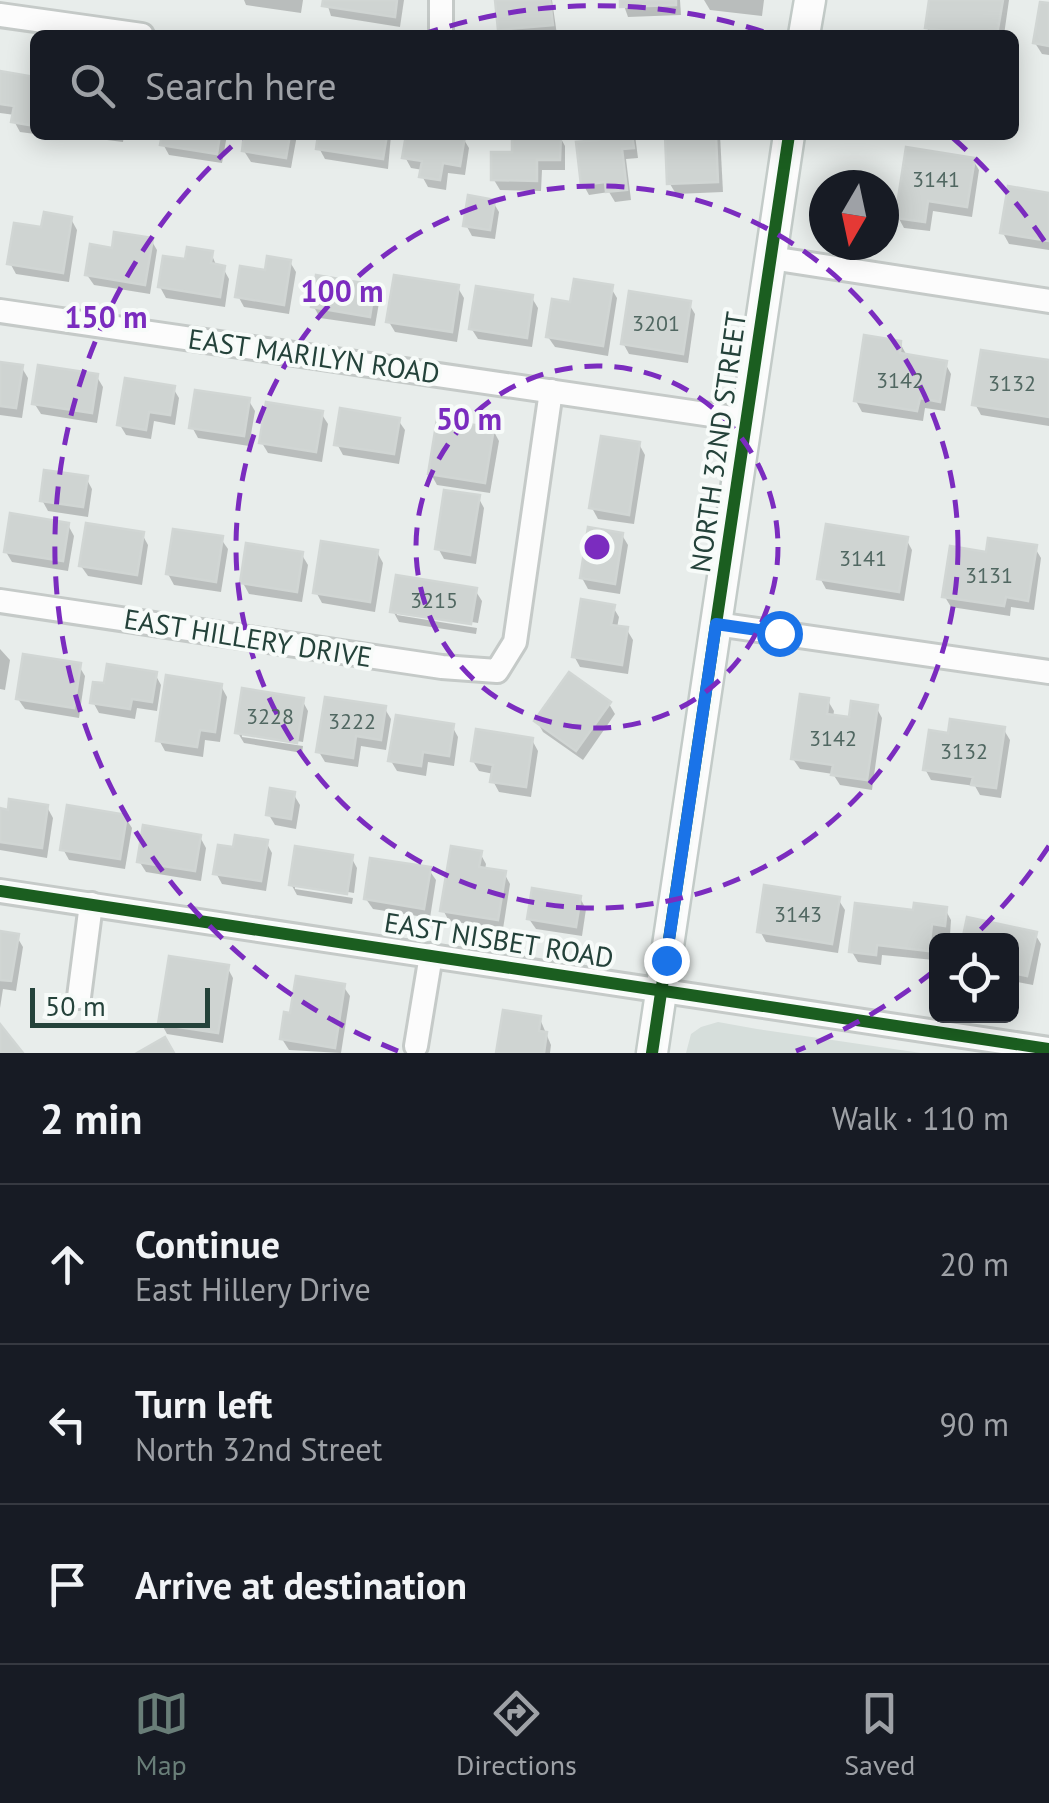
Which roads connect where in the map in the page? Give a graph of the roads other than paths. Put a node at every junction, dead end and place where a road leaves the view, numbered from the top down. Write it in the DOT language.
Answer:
graph roads {
  1 [pos="441,0"];
  2 [pos="810,0"];
  3 [pos="0,15"];
  4 [pos="106,30"];
  5 [pos="441,30"];
  6 [pos="805,30"];
  7 [pos="789,140"];
  8 [pos="771,258"];
  9 [pos="1049,300"];
  10 [pos="0,311"];
  11 [pos="551,391"];
  12 [pos="746,420"];
  13 [pos="0,600"];
  14 [pos="716,624"];
  15 [pos="1049,672"];
  16 [pos="0,891"];
  17 [pos="91,904"];
  18 [pos="431,954"];
  19 [pos="662,991"];
  20 [pos="79,997"];
  21 [pos="416,1046"];
  22 [pos="1049,1048"];
  23 [pos="652,1053"];
  1 -- 5 [label="street"];
  2 -- 6 [label="main road"];
  3 -- 4 [label="street"];
  7 -- 8 [label="main road, NORTH 32ND STREET"];
  8 -- 9 [label="street"];
  8 -- 12 [label="main road, NORTH 32ND STREET"];
  10 -- 11 [label="street, EAST MARILYN ROAD"];
  11 -- 12 [label="street, EAST MARILYN ROAD"];
  11 -- 13 [label="street, EAST HILLERY DRIVE"];
  12 -- 14 [label="main road, NORTH 32ND STREET"];
  14 -- 15 [label="street"];
  14 -- 19 [label="main road, NORTH 32ND STREET"];
  16 -- 17 [label="street, EAST NISBET ROAD"];
  17 -- 18 [label="street, EAST NISBET ROAD"];
  17 -- 20 [label="street"];
  18 -- 19 [label="street, EAST NISBET ROAD"];
  18 -- 21 [label="street, EAST NISBET ROAD"];
  19 -- 22 [label="street, EAST NISBET ROAD"];
  19 -- 23 [label="main road, NORTH 32ND STREET"];
}
